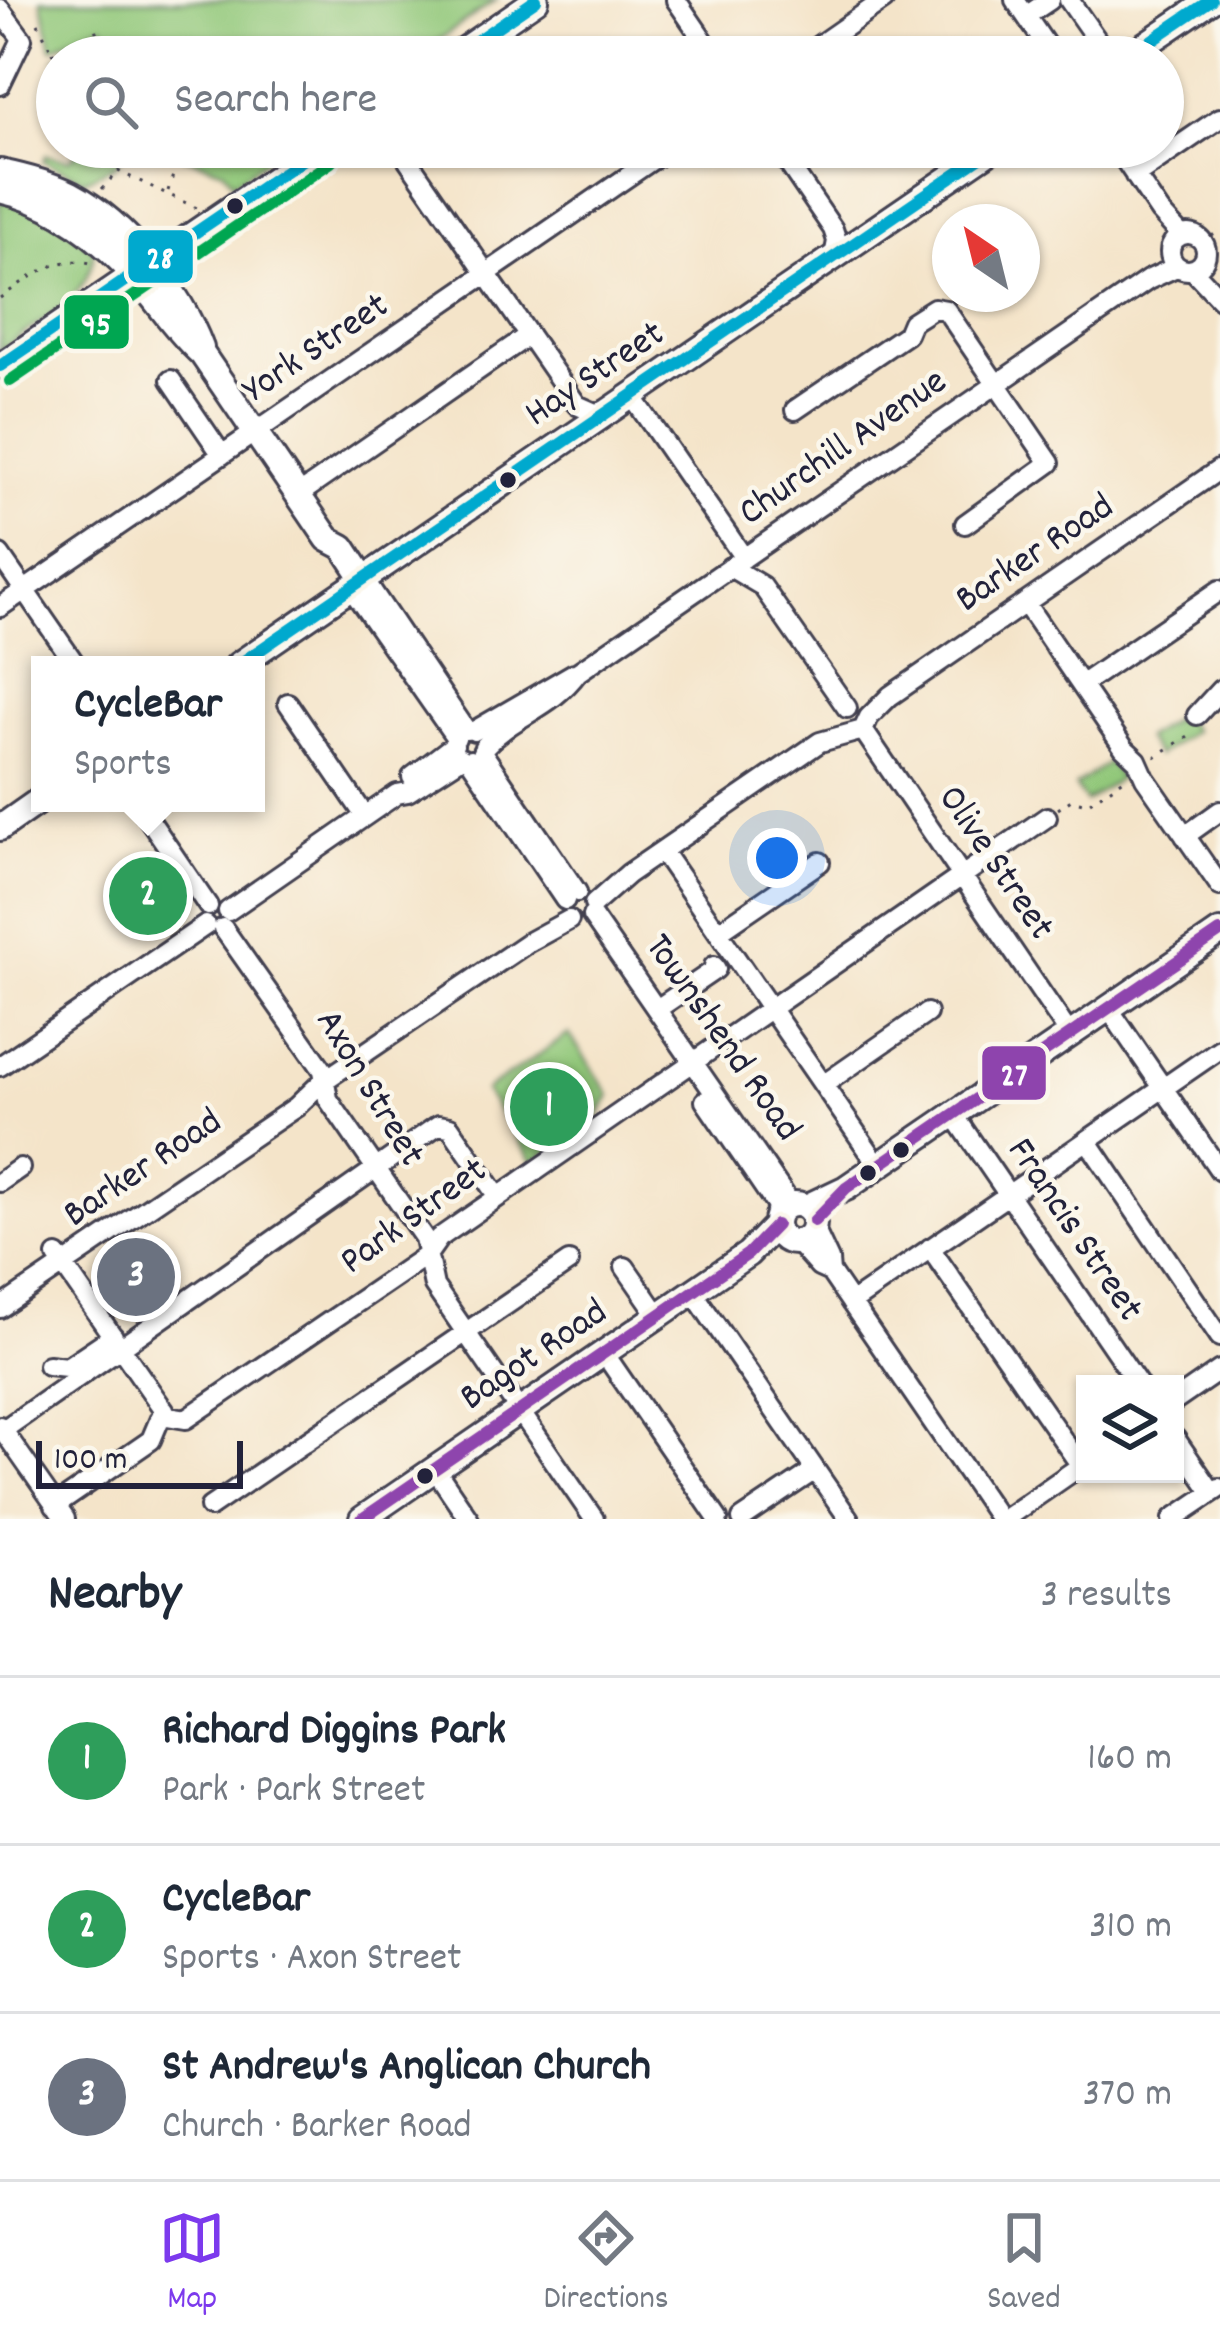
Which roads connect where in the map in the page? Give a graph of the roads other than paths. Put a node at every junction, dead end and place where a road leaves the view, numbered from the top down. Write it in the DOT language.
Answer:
graph roads {
  1 [pos="536,0"];
  2 [pos="676,0"];
  3 [pos="884,0"];
  4 [pos="1050,0"];
  5 [pos="1070,0"];
  6 [pos="1216,1"];
  7 [pos="1021,8"];
  8 [pos="0,9"];
  9 [pos="484,36"];
  10 [pos="701,36"];
  11 [pos="832,36"];
  12 [pos="1040,36"];
  13 [pos="1101,36"];
  14 [pos="1152,36"];
  15 [pos="0,85"];
  16 [pos="1218,122"];
  17 [pos="1184,144"];
  18 [pos="289,168"];
  19 [pos="414,168"];
  20 [pos="640,168"];
  21 [pos="791,168"];
  22 [pos="964,168"];
  23 [pos="1133,168"];
  24 [pos="1148,168"];
  25 [pos="0,172"];
  26 [pos="1136,176"];
  27 [pos="0,190"];
  28 [pos="83,228"];
  29 [pos="1197,246"];
  30 [pos="834,257"];
  31 [pos="141,269"];
  32 [pos="486,273"];
  33 [pos="1218,296"];
  34 [pos="84,308"];
  35 [pos="529,335"];
  36 [pos="0,366"];
  37 [pos="171,380"];
  38 [pos="997,384"];
  39 [pos="622,402"];
  40 [pos="795,410"];
  41 [pos="255,432"];
  42 [pos="222,455"];
  43 [pos="1220,469"];
  44 [pos="298,495"];
  45 [pos="965,524"];
  46 [pos="0,555"];
  47 [pos="745,558"];
  48 [pos="358,583"];
  49 [pos="762,586"];
  50 [pos="25,590"];
  51 [pos="1220,590"];
  52 [pos="1025,603"];
  53 [pos="0,607"];
  54 [pos="70,656"];
  55 [pos="251,656"];
  56 [pos="578,672"];
  57 [pos="1081,685"];
  58 [pos="1220,690"];
  59 [pos="287,703"];
  60 [pos="855,718"];
  61 [pos="1198,722"];
  62 [pos="468,745"];
  63 [pos="31,806"];
  64 [pos="1220,811"];
  65 [pos="144,812"];
  66 [pos="365,816"];
  67 [pos="1047,817"];
  68 [pos="0,828"];
  69 [pos="1185,836"];
  70 [pos="662,851"];
  71 [pos="820,862"];
  72 [pos="962,876"];
  73 [pos="1220,886"];
  74 [pos="578,907"];
  75 [pos="216,918"];
  76 [pos="718,932"];
  77 [pos="1220,932"];
  78 [pos="714,966"];
  79 [pos="657,1009"];
  80 [pos="770,1009"];
  81 [pos="1108,1009"];
  82 [pos="927,1013"];
  83 [pos="1070,1034"];
  84 [pos="1220,1049"];
  85 [pos="688,1065"];
  86 [pos="0,1066"];
  87 [pos="322,1082"];
  88 [pos="823,1085"];
  89 [pos="1163,1088"];
  90 [pos="953,1115"];
  91 [pos="1087,1140"];
  92 [pos="879,1166"];
  93 [pos="20,1168"];
  94 [pos="378,1171"];
  95 [pos="1220,1171"];
  96 [pos="0,1182"];
  97 [pos="1008,1195"];
  98 [pos="498,1197"];
  99 [pos="796,1222"];
  100 [pos="930,1248"];
  101 [pos="427,1255"];
  102 [pos="60,1261"];
  103 [pos="569,1262"];
  104 [pos="625,1267"];
  105 [pos="693,1292"];
  106 [pos="0,1294"];
  107 [pos="851,1303"];
  108 [pos="0,1308"];
  109 [pos="659,1316"];
  110 [pos="467,1333"];
  111 [pos="1220,1337"];
  112 [pos="117,1342"];
  113 [pos="604,1353"];
  114 [pos="48,1365"];
  115 [pos="1220,1370"];
  116 [pos="1132,1375"];
  117 [pos="1184,1395"];
  118 [pos="520,1411"];
  119 [pos="169,1414"];
  120 [pos="2,1428"];
  121 [pos="1184,1449"];
  122 [pos="1076,1454"];
  123 [pos="435,1469"];
  124 [pos="1076,1469"];
  125 [pos="815,1470"];
  126 [pos="1216,1490"];
  127 [pos="210,1507"];
  128 [pos="60,1512"];
  129 [pos="362,1519"];
  130 [pos="469,1519"];
  131 [pos="593,1519"];
  132 [pos="718,1519"];
  133 [pos="742,1519"];
  134 [pos="848,1519"];
  135 [pos="1001,1519"];
  136 [pos="1173,1519"];
  1 -- 9 [label="main road"];
  2 -- 10 [label="street"];
  3 -- 11 [label="street"];
  4 -- 7 [label="street"];
  5 -- 13 [label="street"];
  6 -- 14 [label="main road"];
  7 -- 12 [label="street"];
  8 -- 15 [label="street"];
  16 -- 17 [label="street"];
  18 -- 31 [label="main road"];
  19 -- 32 [label="street"];
  20 -- 32 [label="street, York Street"];
  21 -- 30 [label="street"];
  22 -- 30 [label="main road, Hay Street"];
  23 -- 26 [label="street"];
  24 -- 26 [label="street"];
  25 -- 31 [label="main road"];
  26 -- 29 [label="street"];
  27 -- 28 [label="main road"];
  28 -- 31 [label="main road"];
  28 -- 34 [label="main road"];
  29 -- 33 [label="street"];
  29 -- 38 [label="street, Churchill Avenue"];
  30 -- 39 [label="main road, Hay Street"];
  31 -- 34 [label="main road"];
  31 -- 41 [label="main road, Townshend Road"];
  32 -- 35 [label="street"];
  32 -- 41 [label="street, York Street"];
  34 -- 36 [label="main road"];
  35 -- 39 [label="street"];
  35 -- 44 [label="street"];
  37 -- 42 [label="street"];
  38 -- 40 [label="street"];
  38 -- 45 [label="street"];
  38 -- 47 [label="street, Churchill Avenue"];
  39 -- 47 [label="street, Olive Street"];
  39 -- 48 [label="main road, Hay Street"];
  41 -- 42 [label="street, York Street"];
  41 -- 44 [label="main road, Townshend Road"];
  42 -- 50 [label="street, York Street"];
  43 -- 52 [label="street, Barker Road"];
  44 -- 48 [label="main road, Townshend Road"];
  46 -- 50 [label="street"];
  47 -- 49 [label="street, Olive Street"];
  47 -- 49 [label="street"];
  47 -- 56 [label="street, Churchill Avenue"];
  48 -- 55 [label="main road, Hay Street"];
  48 -- 62 [label="street, Townshend Road"];
  49 -- 60 [label="street, Olive Street"];
  50 -- 53 [label="street, York Street"];
  50 -- 54 [label="street"];
  51 -- 57 [label="street"];
  52 -- 57 [label="street"];
  52 -- 60 [label="street, Barker Road"];
  56 -- 62 [label="street, Churchill Avenue"];
  56 -- 62 [label="street, Churchill Avenue"];
  57 -- 69 [label="street"];
  58 -- 61 [label="street"];
  59 -- 66 [label="street"];
  60 -- 70 [label="street, Barker Road"];
  60 -- 72 [label="street, Olive Street"];
  62 -- 66 [label="street, Churchill Avenue"];
  62 -- 74 [label="street, Townshend Road"];
  63 -- 68 [label="main road"];
  64 -- 69 [label="street"];
  65 -- 75 [label="street, Axon Street"];
  66 -- 75 [label="street, Churchill Avenue"];
  67 -- 72 [label="street, Park Street"];
  69 -- 73 [label="street"];
  70 -- 74 [label="street, Barker Road"];
  70 -- 76 [label="street"];
  71 -- 76 [label="street"];
  72 -- 80 [label="street, Park Street"];
  72 -- 83 [label="street, Olive Street"];
  74 -- 79 [label="street, Townshend Road"];
  74 -- 85 [label="street, Townshend Road"];
  74 -- 87 [label="street, Barker Road"];
  75 -- 86 [label="street, Churchill Avenue"];
  75 -- 87 [label="street, Axon Street"];
  76 -- 80 [label="street"];
  77 -- 81 [label="main road, Bagot Road"];
  78 -- 79 [label="street"];
  79 -- 85 [label="street, Townshend Road"];
  80 -- 85 [label="street, Park Street"];
  80 -- 88 [label="street"];
  81 -- 83 [label="main road, Bagot Road"];
  81 -- 89 [label="street"];
  82 -- 88 [label="street"];
  83 -- 90 [label="main road, Bagot Road"];
  84 -- 89 [label="street"];
  85 -- 98 [label="street, Park Street"];
  85 -- 99 [label="street, Townshend Road"];
  87 -- 94 [label="street, Axon Street"];
  87 -- 102 [label="street, Barker Road"];
  88 -- 92 [label="street"];
  89 -- 91 [label="street"];
  89 -- 95 [label="street"];
  90 -- 92 [label="main road, Bagot Road"];
  90 -- 97 [label="street, Francis Street"];
  91 -- 97 [label="street"];
  91 -- 111 [label="street"];
  92 -- 99 [label="main road, Bagot Road"];
  93 -- 96 [label="street"];
  94 -- 98 [label="street"];
  94 -- 101 [label="street, Axon Street"];
  94 -- 112 [label="street"];
  97 -- 100 [label="street"];
  97 -- 116 [label="street, Francis Street"];
  98 -- 101 [label="street, Park Street"];
  99 -- 105 [label="main road, Bagot Road"];
  99 -- 107 [label="street, Townshend Road"];
  100 -- 107 [label="street"];
  100 -- 122 [label="street"];
  101 -- 110 [label="street, Axon Street"];
  101 -- 119 [label="street, Park Street"];
  102 -- 106 [label="street, Barker Road"];
  102 -- 108 [label="street, Barker Road"];
  102 -- 112 [label="street"];
  103 -- 110 [label="street"];
  104 -- 109 [label="street"];
  105 -- 109 [label="main road, Bagot Road"];
  105 -- 125 [label="street"];
  107 -- 135 [label="street, Townshend Road"];
  109 -- 113 [label="main road, Bagot Road"];
  110 -- 118 [label="street, Axon Street"];
  110 -- 127 [label="street"];
  112 -- 114 [label="street"];
  112 -- 119 [label="street"];
  112 -- 120 [label="street"];
  113 -- 118 [label="main road, Bagot Road"];
  113 -- 132 [label="street"];
  115 -- 117 [label="street"];
  118 -- 123 [label="main road, Bagot Road"];
  118 -- 131 [label="street, Axon Street"];
  119 -- 128 [label="street"];
  120 -- 128 [label="street"];
  121 -- 126 [label="street"];
  123 -- 129 [label="main road, Bagot Road"];
  123 -- 130 [label="street"];
  124 -- 135 [label="street"];
  125 -- 133 [label="street"];
  125 -- 134 [label="street"];
  126 -- 136 [label="street"];
}
